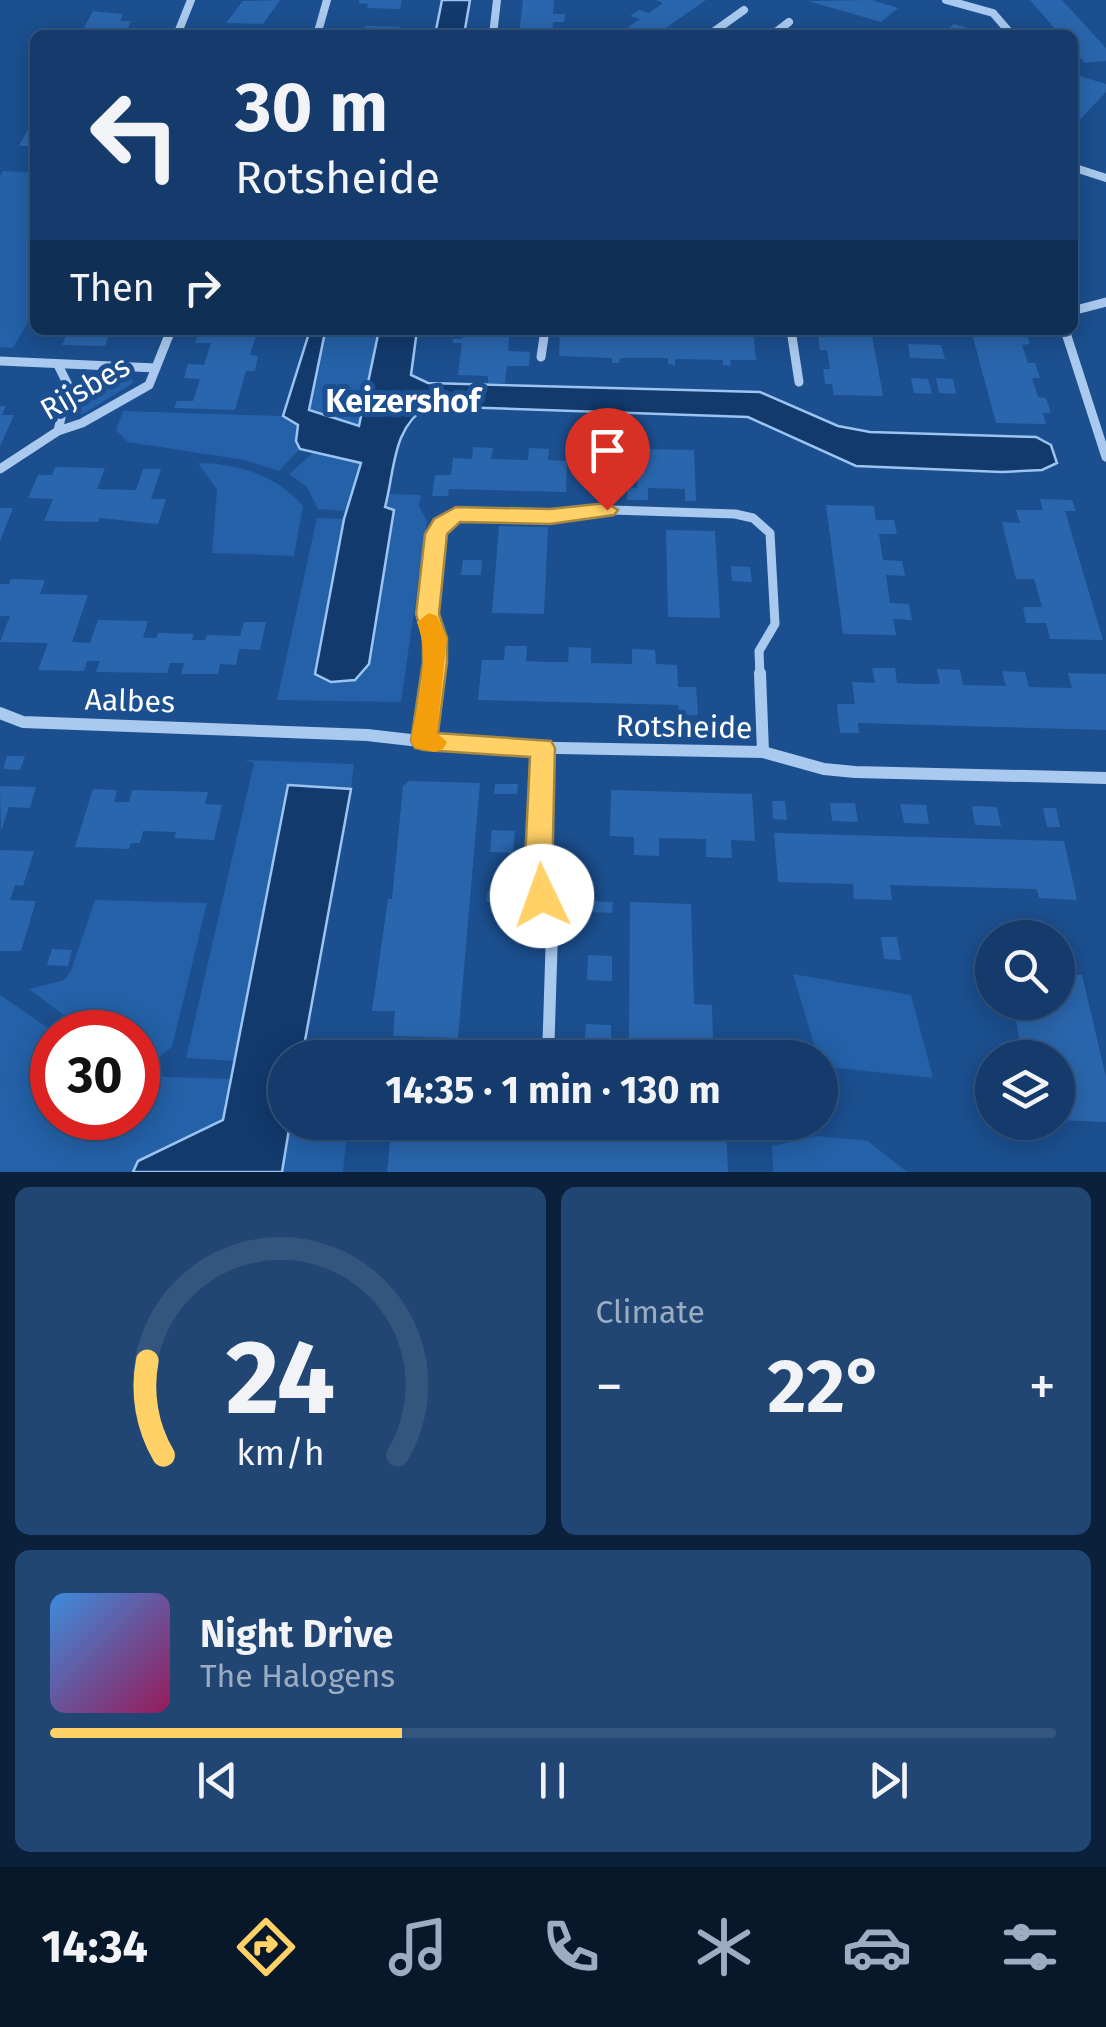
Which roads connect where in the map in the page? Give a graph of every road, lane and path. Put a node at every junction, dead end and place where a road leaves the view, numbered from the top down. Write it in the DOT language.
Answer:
graph roads {
  1 [pos="191,0"];
  2 [pos="327,0"];
  3 [pos="497,0"];
  4 [pos="946,0"];
  5 [pos="744,10"];
  6 [pos="788,22"];
  7 [pos="179,30"];
  8 [pos="318,30"];
  9 [pos="493,30"];
  10 [pos="716,30"];
  11 [pos="778,30"];
  12 [pos="1008,30"];
  13 [pos="1078,170"];
  14 [pos="1106,178"];
  15 [pos="1106,302"];
  16 [pos="1078,309"];
  17 [pos="169,335"];
  18 [pos="544,335"];
  19 [pos="792,335"];
  20 [pos="1068,335"];
  21 [pos="541,358"];
  22 [pos="0,361"];
  23 [pos="58,365"];
  24 [pos="156,368"];
  25 [pos="798,382"];
  26 [pos="58,431"];
  27 [pos="1106,457"];
  28 [pos="0,469"];
  29 [pos="0,713"];
  30 [pos="260,731"];
  31 [pos="424,741"];
  32 [pos="542,748"];
  33 [pos="763,752"];
  34 [pos="1106,778"];
  35 [pos="549,1040"];
  1 -- 7 [label="street"];
  2 -- 8 [label="street"];
  3 -- 9 [label="street"];
  4 -- 12 [label="street"];
  5 -- 10 [label="street"];
  6 -- 11 [label="street"];
  13 -- 14 [label="street"];
  15 -- 16 [label="street"];
  17 -- 24 [label="street, Rijsbes"];
  18 -- 21 [label="street"];
  19 -- 25 [label="street"];
  20 -- 27 [label="street"];
  22 -- 23 [label="street"];
  23 -- 24 [label="street"];
  23 -- 26 [label="street"];
  24 -- 26 [label="street, Rijsbes"];
  26 -- 28 [label="street, Rijsbes"];
  29 -- 30 [label="street, Aalbes"];
  30 -- 31 [label="street, Rotsheide"];
  31 -- 32 [label="street, Rotsheide"];
  31 -- 33 [label="street"];
  32 -- 33 [label="street, Rotsheide"];
  32 -- 35 [label="street"];
  33 -- 34 [label="street, Rotsheide"];
}
